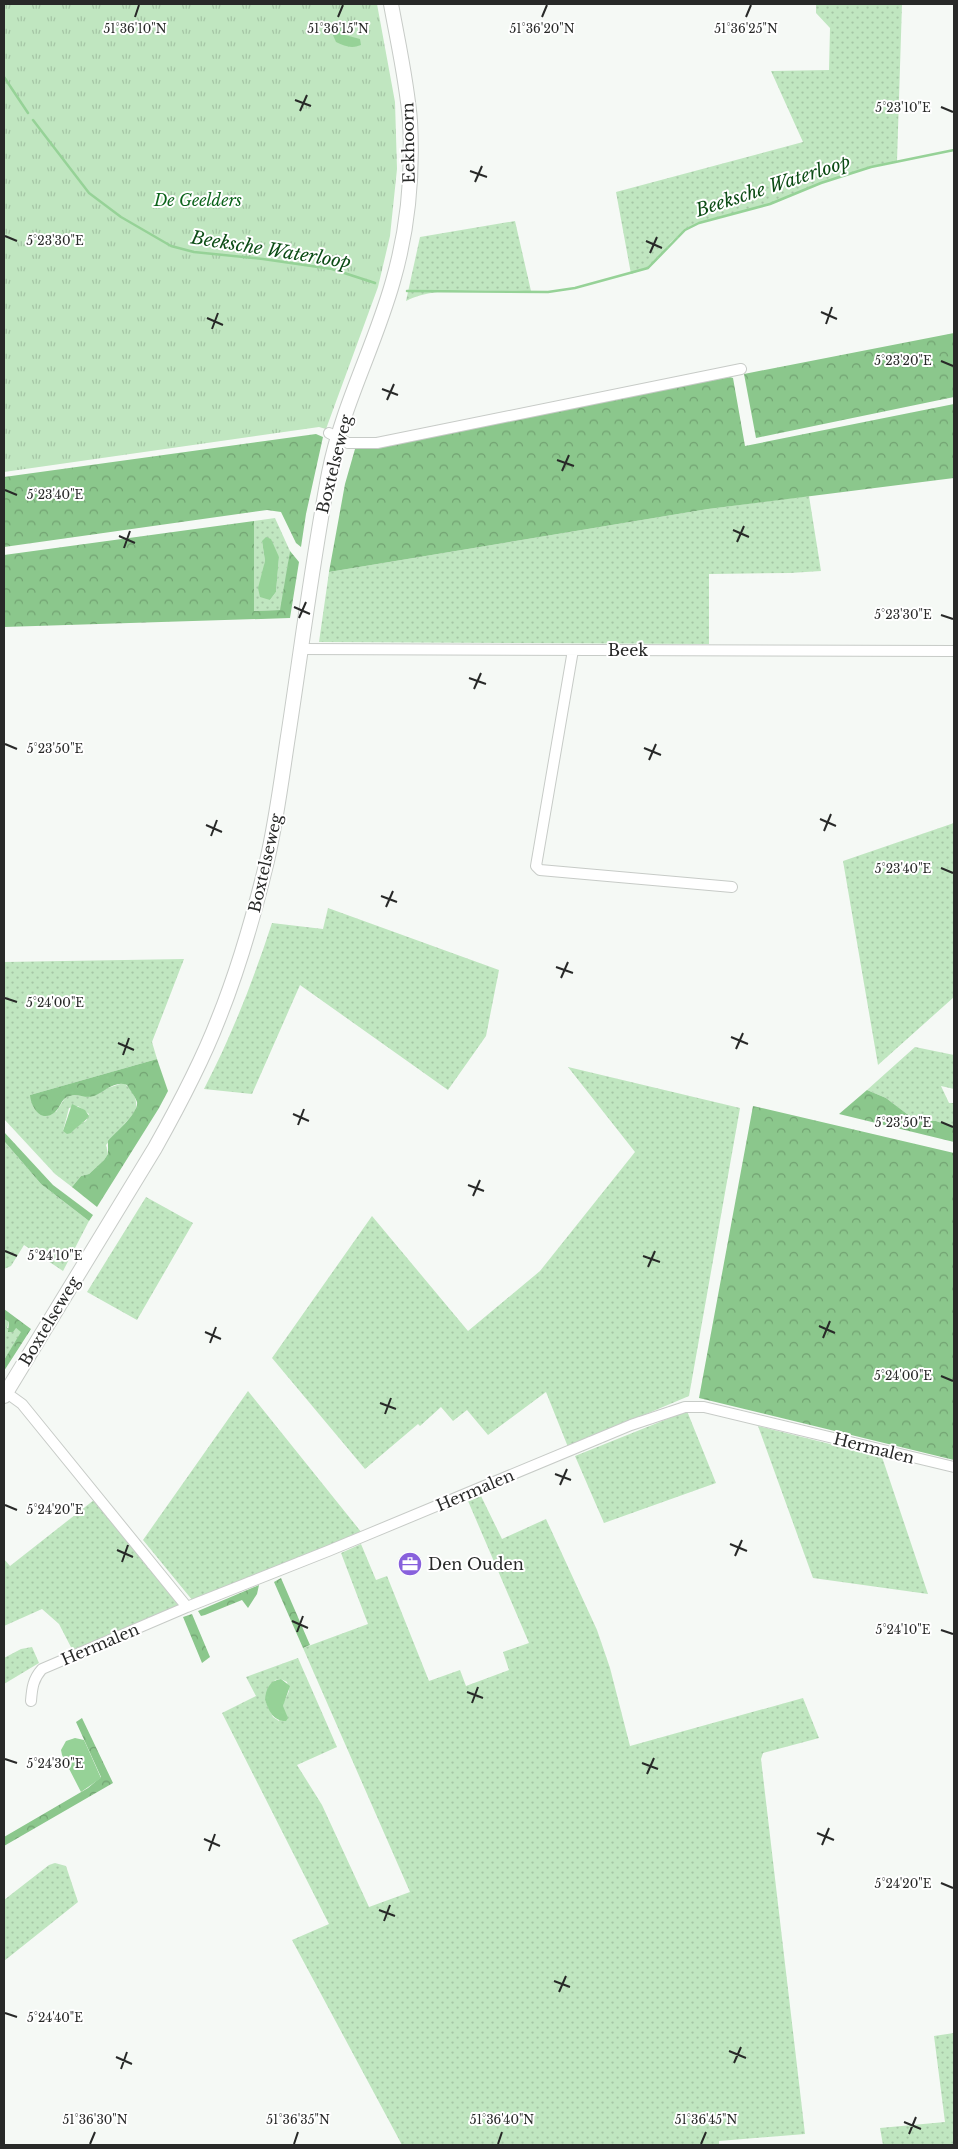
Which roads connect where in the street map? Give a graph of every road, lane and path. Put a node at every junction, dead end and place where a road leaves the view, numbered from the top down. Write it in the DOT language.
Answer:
graph roads {
  1 [pos="391,4"];
  2 [pos="393,282"];
  3 [pos="741,369"];
  4 [pos="333,436"];
  5 [pos="302,649"];
  6 [pos="573,650"];
  7 [pos="954,651"];
  8 [pos="732,887"];
  9 [pos="5,1393"];
  10 [pos="954,1467"];
  11 [pos="187,1607"];
  12 [pos="31,1700"];
  1 -- 2 [label="main road, Eekhoorn"];
  2 -- 4 [label="main road, Boxtelseweg"];
  3 -- 4 [label="street"];
  4 -- 5 [label="main road, Boxtelseweg"];
  5 -- 6 [label="street, Beek"];
  5 -- 9 [label="main road, Boxtelseweg"];
  6 -- 7 [label="street, Beek"];
  6 -- 8 [label="street"];
  9 -- 11 [label="street"];
  10 -- 11 [label="street, Hermalen"];
  11 -- 12 [label="street, Hermalen"];
}
